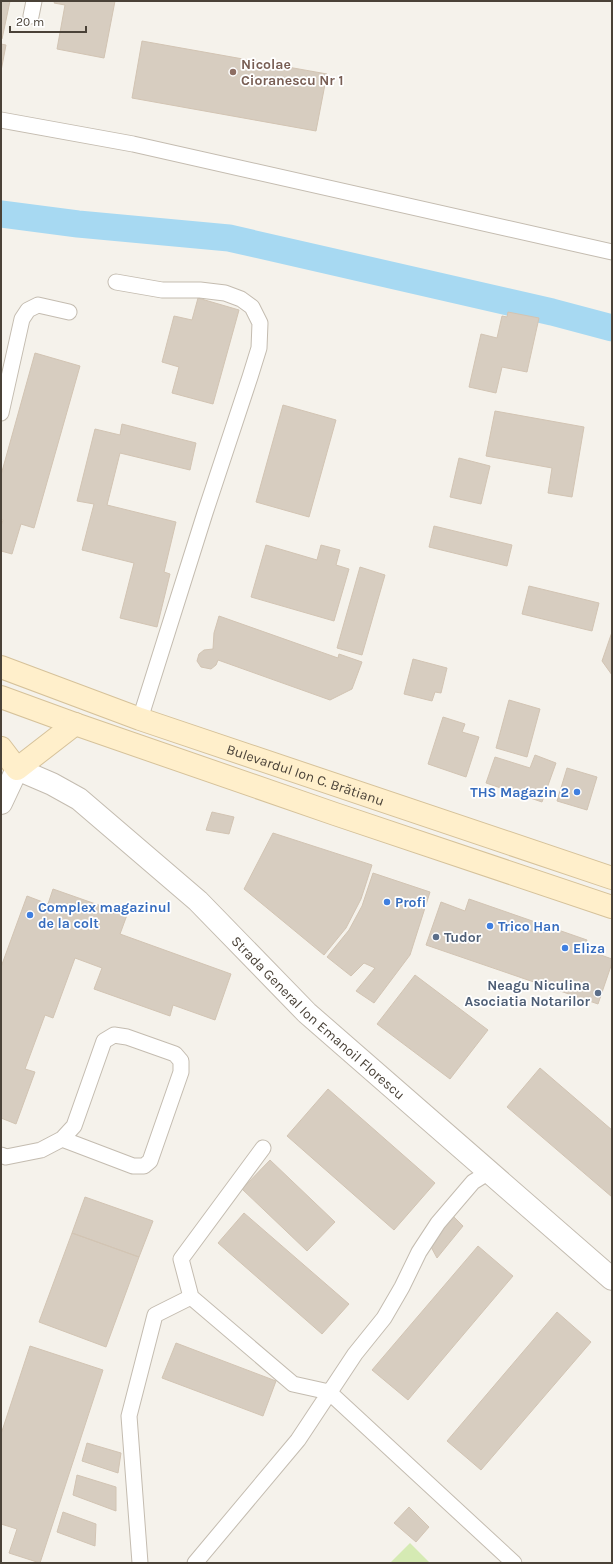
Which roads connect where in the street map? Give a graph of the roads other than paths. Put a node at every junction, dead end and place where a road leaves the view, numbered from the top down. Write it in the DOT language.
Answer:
graph roads {
  1 [pos="34,1"];
  2 [pos="31,16"];
  3 [pos="1,120"];
  4 [pos="612,252"];
  5 [pos="116,282"];
  6 [pos="69,312"];
  7 [pos="1,413"];
  8 [pos="1,667"];
  9 [pos="1,697"];
  10 [pos="140,719"];
  11 [pos="75,724"];
  12 [pos="1,748"];
  13 [pos="18,769"];
  14 [pos="1,803"];
  15 [pos="612,878"];
  16 [pos="612,907"];
  17 [pos="62,1139"];
  18 [pos="263,1148"];
  19 [pos="3,1161"];
  20 [pos="489,1172"];
  21 [pos="612,1279"];
  22 [pos="191,1297"];
  23 [pos="329,1392"];
  24 [pos="140,1563"];
  25 [pos="195,1563"];
  26 [pos="514,1563"];
  1 -- 2 [label="lane"];
  3 -- 4 [label="lane"];
  5 -- 10 [label="lane"];
  6 -- 7 [label="lane"];
  8 -- 10 [label="main road, Bulevardul Ion C. Brătianu"];
  9 -- 11 [label="main road, Bulevardul Ion C. Brătianu"];
  10 -- 15 [label="main road, Bulevardul Ion C. Brătianu"];
  11 -- 13 [label="main road"];
  11 -- 16 [label="main road, Bulevardul Ion C. Brătianu"];
  12 -- 13 [label="main road"];
  13 -- 14 [label="street"];
  13 -- 20 [label="street, Strada General Ion Emanoil Florescu"];
  17 -- 17 [label="lane"];
  17 -- 19 [label="lane"];
  18 -- 22 [label="lane"];
  20 -- 21 [label="street, Strada General Ion Emanoil Florescu"];
  20 -- 23 [label="lane"];
  22 -- 23 [label="lane"];
  22 -- 24 [label="lane"];
  23 -- 25 [label="lane"];
  23 -- 26 [label="lane"];
}
